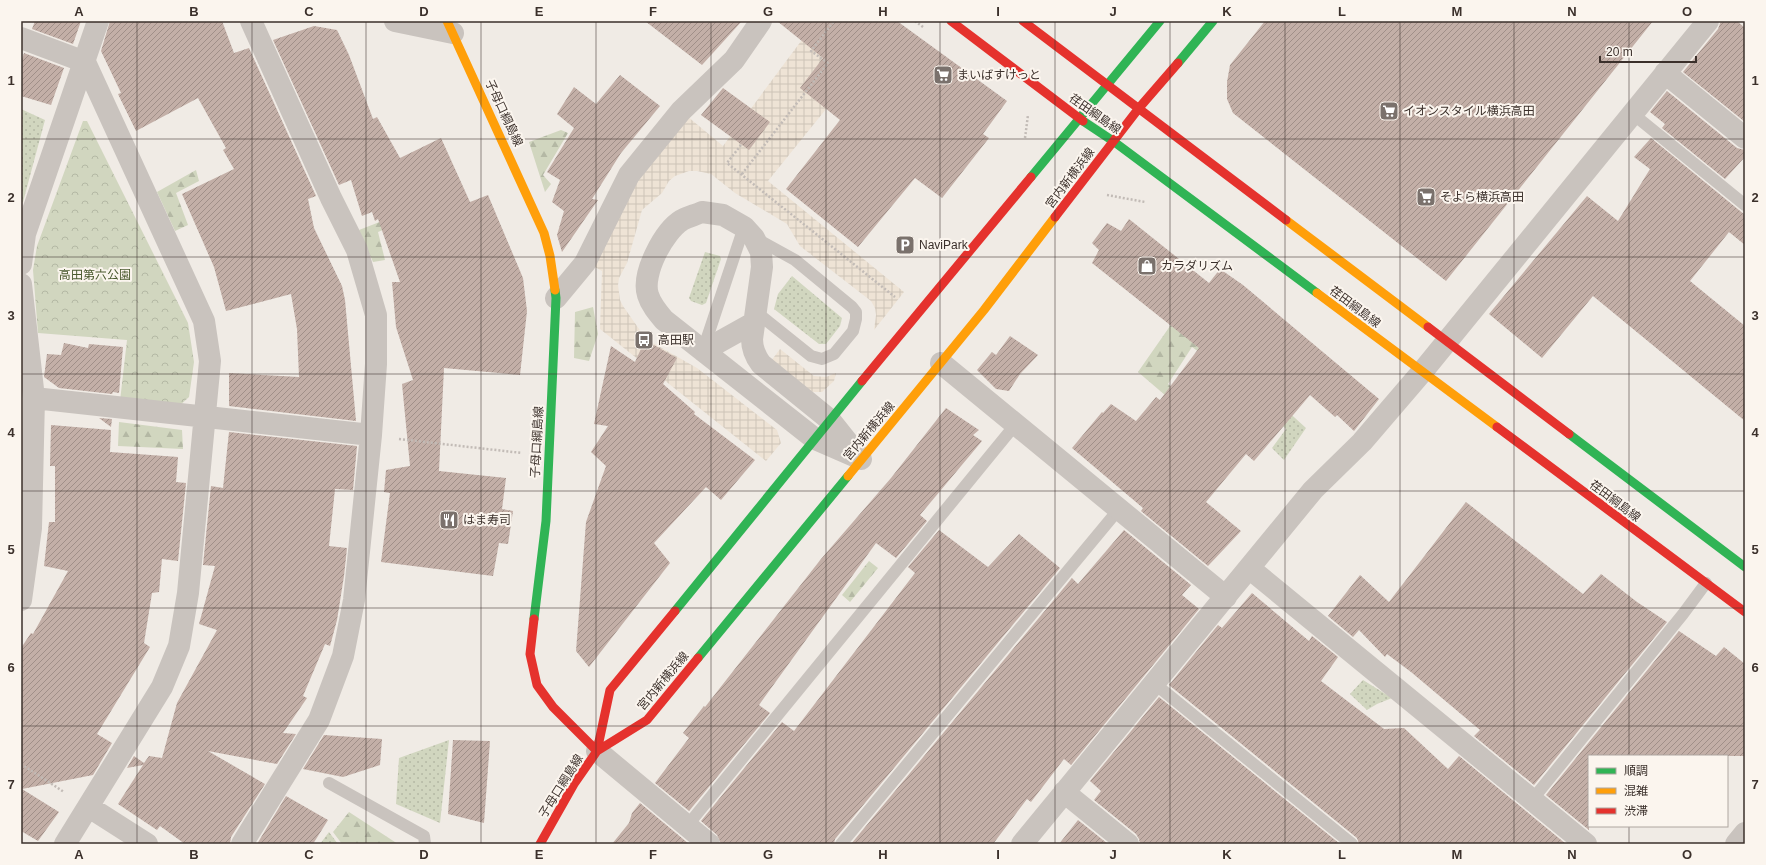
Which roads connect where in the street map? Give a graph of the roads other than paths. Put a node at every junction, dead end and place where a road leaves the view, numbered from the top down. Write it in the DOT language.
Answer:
graph roads {
  1 [pos="98,21"];
  2 [pos="251,21"];
  3 [pos="395,21"];
  4 [pos="761,21"];
  5 [pos="952,21"];
  6 [pos="1022,21"];
  7 [pos="1160,21"];
  8 [pos="1213,21"];
  9 [pos="1708,21"];
  10 [pos="450,27"];
  11 [pos="21,38"];
  12 [pos="85,62"];
  13 [pos="1665,73"];
  14 [pos="1107,84"];
  15 [pos="1139,108"];
  16 [pos="1633,114"];
  17 [pos="1079,118"];
  18 [pos="1745,138"];
  19 [pos="1113,141"];
  20 [pos="1745,205"];
  21 [pos="749,233"];
  22 [pos="21,264"];
  23 [pos="21,284"];
  24 [pos="556,298"];
  25 [pos="755,317"];
  26 [pos="1448,341"];
  27 [pos="703,351"];
  28 [pos="941,363"];
  29 [pos="1422,372"];
  30 [pos="34,398"];
  31 [pos="203,417"];
  32 [pos="830,420"];
  33 [pos="1015,425"];
  34 [pos="371,435"];
  35 [pos="815,439"];
  36 [pos="861,459"];
  37 [pos="1119,509"];
  38 [pos="1745,566"];
  39 [pos="1249,568"];
  40 [pos="1706,583"];
  41 [pos="1226,597"];
  42 [pos="21,600"];
  43 [pos="1745,612"];
  44 [pos="1155,684"];
  45 [pos="598,751"];
  46 [pos="329,783"];
  47 [pos="1064,792"];
  48 [pos="1532,800"];
  49 [pos="89,807"];
  50 [pos="687,826"];
  51 [pos="1745,833"];
  52 [pos="65,844"];
  53 [pos="146,844"];
  54 [pos="242,844"];
  55 [pos="425,844"];
  56 [pos="540,844"];
  57 [pos="709,844"];
  58 [pos="841,844"];
  59 [pos="1022,844"];
  60 [pos="1128,844"];
  61 [pos="1352,844"];
  62 [pos="1586,844"];
  63 [pos="1736,844"];
  1 -- 12 [label="street"];
  2 -- 34 [label="street"];
  3 -- 10 [label="street"];
  4 -- 24 [label="street"];
  5 -- 17 [label="main road, 荏田綱島線"];
  6 -- 14 [label="main road"];
  7 -- 14 [label="main road"];
  8 -- 15 [label="main road, 宮内新横浜線"];
  9 -- 13 [label="street"];
  10 -- 24 [label="main road, 子母口綱島線"];
  11 -- 12 [label="street"];
  12 -- 22 [label="street"];
  12 -- 31 [label="street"];
  13 -- 16 [label="street"];
  13 -- 18 [label="street"];
  14 -- 15 [label="main road"];
  14 -- 17 [label="main road"];
  15 -- 19 [label="main road, 宮内新横浜線"];
  15 -- 26 [label="main road"];
  16 -- 20 [label="lane"];
  16 -- 26 [label="street"];
  17 -- 19 [label="main road, 荏田綱島線"];
  17 -- 32 [label="main road"];
  19 -- 28 [label="main road, 宮内新横浜線"];
  19 -- 29 [label="main road, 荏田綱島線"];
  21 -- 25 [label="street"];
  21 -- 25 [label="lane"];
  21 -- 27 [label="lane"];
  21 -- 27 [label="street"];
  23 -- 30 [label="street"];
  24 -- 45 [label="main road, 子母口綱島線"];
  25 -- 27 [label="street"];
  25 -- 32 [label="street"];
  26 -- 29 [label="street"];
  26 -- 38 [label="main road"];
  27 -- 35 [label="street"];
  28 -- 33 [label="street"];
  28 -- 36 [label="main road, 宮内新横浜線"];
  29 -- 39 [label="street"];
  29 -- 40 [label="main road, 荏田綱島線"];
  30 -- 31 [label="street"];
  30 -- 42 [label="street"];
  31 -- 34 [label="street"];
  31 -- 49 [label="street"];
  32 -- 35 [label="main road"];
  32 -- 36 [label="street"];
  33 -- 37 [label="street"];
  33 -- 50 [label="lane"];
  34 -- 54 [label="street"];
  35 -- 36 [label="street"];
  35 -- 45 [label="main road"];
  36 -- 45 [label="main road, 宮内新横浜線"];
  37 -- 41 [label="street"];
  37 -- 58 [label="lane"];
  39 -- 41 [label="street"];
  39 -- 48 [label="street"];
  40 -- 43 [label="main road, 荏田綱島線"];
  40 -- 48 [label="lane"];
  41 -- 44 [label="street"];
  44 -- 47 [label="street"];
  44 -- 61 [label="lane"];
  45 -- 50 [label="street"];
  45 -- 56 [label="main road, 子母口綱島線"];
  46 -- 55 [label="lane"];
  47 -- 59 [label="street"];
  47 -- 60 [label="street"];
  48 -- 62 [label="street"];
  49 -- 52 [label="street"];
  49 -- 53 [label="street"];
  50 -- 57 [label="street"];
  51 -- 63 [label="street"];
}
